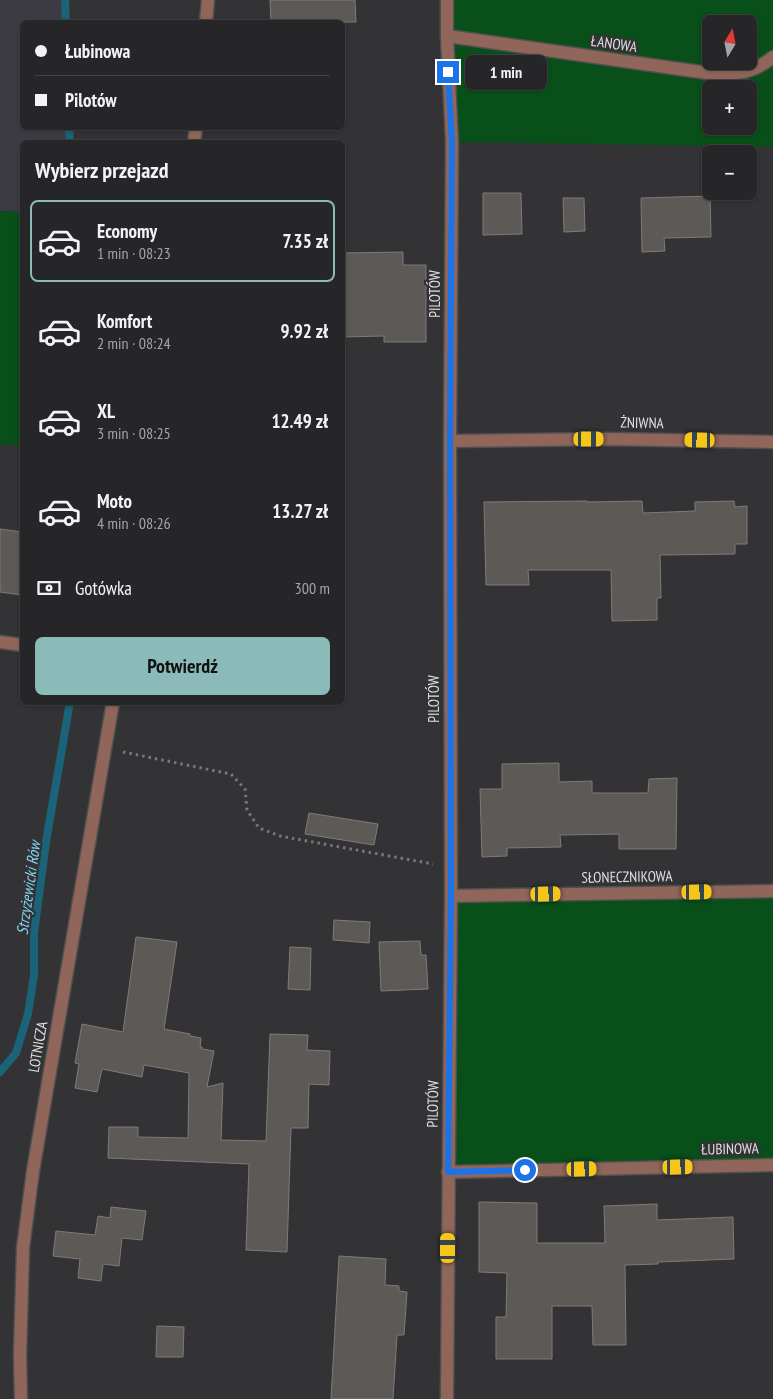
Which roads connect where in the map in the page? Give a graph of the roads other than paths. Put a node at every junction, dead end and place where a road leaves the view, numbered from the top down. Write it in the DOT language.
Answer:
graph roads {
  1 [pos="208,0"];
  2 [pos="446,0"];
  3 [pos="206,20"];
  4 [pos="447,36"];
  5 [pos="773,57"];
  6 [pos="450,441"];
  7 [pos="773,442"];
  8 [pos="0,642"];
  9 [pos="20,645"];
  10 [pos="112,705"];
  11 [pos="773,891"];
  12 [pos="451,896"];
  13 [pos="773,1164"];
  14 [pos="448,1172"];
  15 [pos="21,1399"];
  16 [pos="448,1399"];
  1 -- 3 [label="street"];
  2 -- 4 [label="street, PILOTÓW"];
  4 -- 5 [label="street, ŁANOWA"];
  4 -- 6 [label="street, PILOTÓW"];
  6 -- 7 [label="street, ŻNIWNA"];
  6 -- 12 [label="street, PILOTÓW"];
  8 -- 9 [label="street"];
  10 -- 15 [label="street, LOTNICZA"];
  11 -- 12 [label="street, SŁONECZNIKOWA"];
  12 -- 14 [label="street, PILOTÓW"];
  13 -- 14 [label="street, ŁUBINOWA"];
  14 -- 16 [label="street, PILOTÓW"];
}
